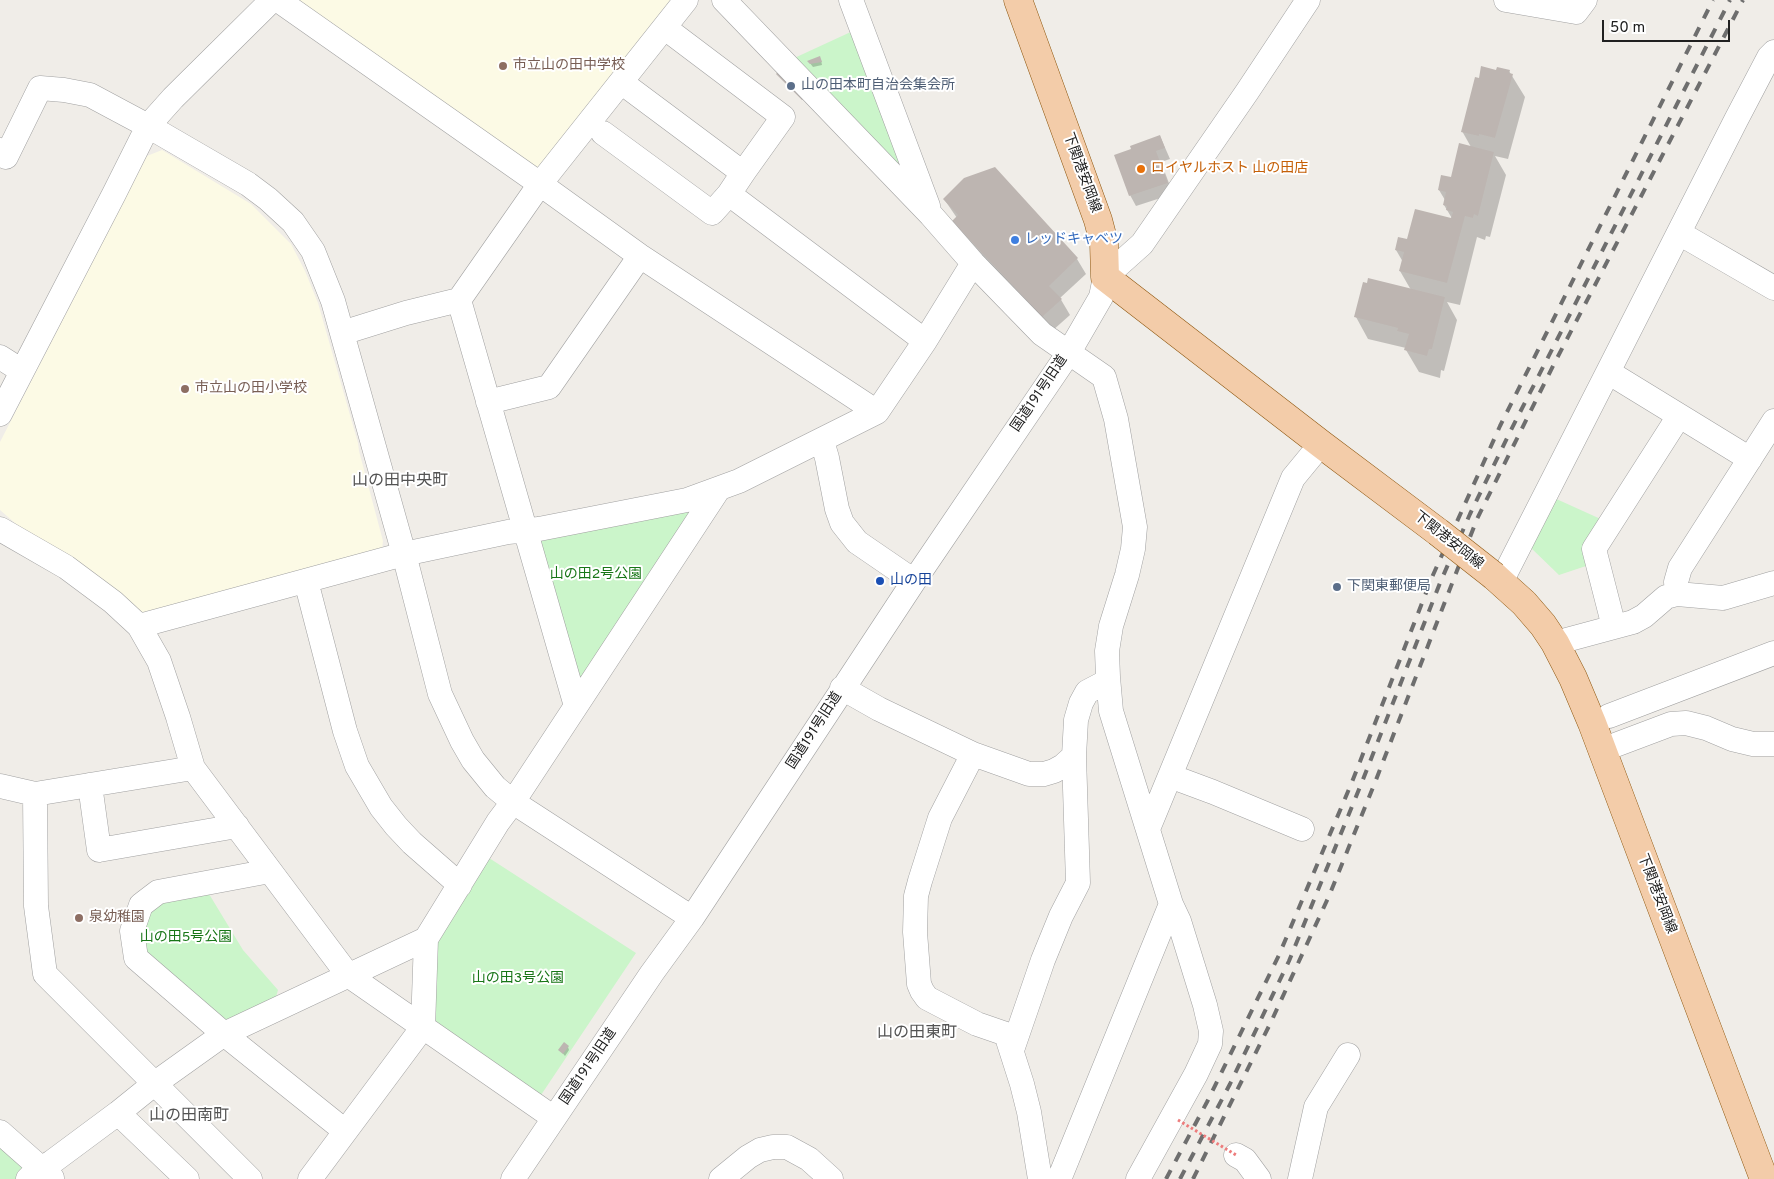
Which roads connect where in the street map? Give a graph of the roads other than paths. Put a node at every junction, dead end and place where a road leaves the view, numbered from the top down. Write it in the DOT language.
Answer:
graph roads {
  1 [pos="272,0"];
  2 [pos="278,0"];
  3 [pos="686,0"];
  4 [pos="724,0"];
  5 [pos="851,0"];
  6 [pos="1018,0"];
  7 [pos="1308,0"];
  8 [pos="1506,0"];
  9 [pos="1585,0"];
  10 [pos="665,28"];
  11 [pos="1774,52"];
  12 [pos="621,82"];
  13 [pos="148,126"];
  14 [pos="603,133"];
  15 [pos="0,150"];
  16 [pos="743,173"];
  17 [pos="540,184"];
  18 [pos="729,194"];
  19 [pos="931,215"];
  20 [pos="1679,233"];
  21 [pos="640,256"];
  22 [pos="973,264"];
  23 [pos="1105,277"];
  24 [pos="1774,288"];
  25 [pos="459,300"];
  26 [pos="342,333"];
  27 [pos="925,341"];
  28 [pos="1068,354"];
  29 [pos="0,357"];
  30 [pos="22,371"];
  31 [pos="1608,372"];
  32 [pos="488,402"];
  33 [pos="877,412"];
  34 [pos="0,414"];
  35 [pos="1679,416"];
  36 [pos="1774,422"];
  37 [pos="822,441"];
  38 [pos="1321,444"];
  39 [pos="1750,459"];
  40 [pos="718,490"];
  41 [pos="0,528"];
  42 [pos="524,530"];
  43 [pos="404,554"];
  44 [pos="1498,579"];
  45 [pos="914,581"];
  46 [pos="306,582"];
  47 [pos="1774,583"];
  48 [pos="1677,594"];
  49 [pos="139,626"];
  50 [pos="1614,627"];
  51 [pos="1555,643"];
  52 [pos="1774,653"];
  53 [pos="1108,680"];
  54 [pos="842,688"];
  55 [pos="576,706"];
  56 [pos="1609,716"];
  57 [pos="1774,744"];
  58 [pos="1602,750"];
  59 [pos="973,754"];
  60 [pos="1074,756"];
  61 [pos="193,768"];
  62 [pos="1170,776"];
  63 [pos="90,785"];
  64 [pos="0,786"];
  65 [pos="35,794"];
  66 [pos="513,802"];
  67 [pos="237,826"];
  68 [pos="1148,829"];
  69 [pos="1302,829"];
  70 [pos="270,870"];
  71 [pos="460,885"];
  72 [pos="1171,904"];
  73 [pos="692,918"];
  74 [pos="426,938"];
  75 [pos="348,975"];
  76 [pos="423,1027"];
  77 [pos="224,1034"];
  78 [pos="1012,1050"];
  79 [pos="1348,1055"];
  80 [pos="154,1084"];
  81 [pos="118,1114"];
  82 [pos="554,1118"];
  83 [pos="345,1131"];
  84 [pos="0,1132"];
  85 [pos="1236,1155"];
  86 [pos="41,1176"];
  87 [pos="318,1176"];
  88 [pos="186,1179"];
  89 [pos="250,1179"];
  90 [pos="513,1179"];
  91 [pos="721,1179"];
  92 [pos="830,1179"];
  93 [pos="1040,1179"];
  94 [pos="1056,1179"];
  95 [pos="1138,1179"];
  96 [pos="1259,1179"];
  97 [pos="1300,1179"];
  98 [pos="1764,1179"];
  1 -- 13 [label="street"];
  2 -- 17 [label="street"];
  3 -- 10 [label="street"];
  4 -- 19 [label="street"];
  5 -- 19 [label="street"];
  6 -- 23 [label="main road, 下関港安岡線"];
  7 -- 23 [label="street"];
  8 -- 9 [label="street"];
  10 -- 12 [label="street"];
  10 -- 16 [label="street"];
  11 -- 20 [label="street"];
  12 -- 16 [label="street"];
  12 -- 17 [label="street"];
  13 -- 15 [label="street"];
  13 -- 26 [label="street"];
  13 -- 30 [label="street"];
  14 -- 18 [label="street"];
  16 -- 18 [label="street"];
  17 -- 21 [label="street"];
  17 -- 25 [label="street"];
  18 -- 27 [label="street"];
  19 -- 22 [label="street"];
  20 -- 24 [label="street"];
  20 -- 31 [label="street"];
  21 -- 32 [label="street"];
  21 -- 33 [label="street"];
  22 -- 27 [label="street"];
  22 -- 28 [label="street"];
  23 -- 28 [label="street, 国道191号旧道"];
  23 -- 38 [label="main road, 下関港安岡線"];
  25 -- 26 [label="street"];
  25 -- 32 [label="street"];
  26 -- 43 [label="street"];
  27 -- 33 [label="street"];
  28 -- 45 [label="street, 国道191号旧道"];
  28 -- 53 [label="street"];
  29 -- 30 [label="street"];
  30 -- 34 [label="street"];
  31 -- 35 [label="street"];
  31 -- 44 [label="street"];
  32 -- 42 [label="street"];
  33 -- 37 [label="street"];
  35 -- 39 [label="street"];
  35 -- 50 [label="street"];
  36 -- 39 [label="street"];
  37 -- 40 [label="street"];
  37 -- 45 [label="street"];
  38 -- 44 [label="main road, 下関港安岡線, bridge"];
  38 -- 62 [label="street"];
  39 -- 48 [label="street"];
  40 -- 42 [label="street"];
  40 -- 55 [label="street"];
  41 -- 49 [label="street"];
  42 -- 43 [label="street"];
  42 -- 55 [label="street"];
  43 -- 46 [label="street"];
  43 -- 66 [label="street"];
  44 -- 51 [label="main road, 下関港安岡線"];
  45 -- 54 [label="street, 国道191号旧道"];
  46 -- 49 [label="street"];
  46 -- 71 [label="street"];
  47 -- 48 [label="street"];
  48 -- 50 [label="street"];
  49 -- 61 [label="street"];
  50 -- 51 [label="street"];
  51 -- 58 [label="main road, 下関港安岡線"];
  52 -- 56 [label="street"];
  53 -- 60 [label="street"];
  53 -- 68 [label="street"];
  54 -- 59 [label="street"];
  54 -- 73 [label="street, 国道191号旧道"];
  55 -- 66 [label="street"];
  57 -- 58 [label="street"];
  58 -- 98 [label="main road, 下関港安岡線"];
  59 -- 60 [label="street"];
  59 -- 78 [label="street"];
  60 -- 78 [label="street"];
  61 -- 63 [label="street"];
  61 -- 67 [label="street"];
  62 -- 68 [label="street"];
  62 -- 69 [label="street"];
  63 -- 65 [label="street"];
  63 -- 67 [label="street"];
  64 -- 65 [label="street"];
  65 -- 80 [label="street"];
  66 -- 71 [label="street"];
  66 -- 73 [label="street"];
  67 -- 70 [label="street"];
  68 -- 72 [label="street"];
  70 -- 75 [label="street"];
  70 -- 77 [label="street"];
  71 -- 74 [label="street"];
  72 -- 94 [label="street"];
  72 -- 95 [label="street"];
  73 -- 82 [label="street, 国道191号旧道"];
  74 -- 75 [label="street"];
  74 -- 76 [label="street"];
  75 -- 76 [label="street"];
  75 -- 77 [label="street"];
  76 -- 82 [label="street"];
  76 -- 83 [label="street"];
  77 -- 80 [label="street"];
  77 -- 83 [label="street"];
  78 -- 93 [label="street"];
  79 -- 97 [label="street"];
  80 -- 81 [label="street"];
  80 -- 89 [label="street"];
  81 -- 86 [label="street"];
  81 -- 88 [label="street"];
  82 -- 90 [label="street, 国道191号旧道"];
  83 -- 87 [label="street"];
  84 -- 86 [label="street"];
  85 -- 96 [label="street"];
  91 -- 92 [label="street"];
}
